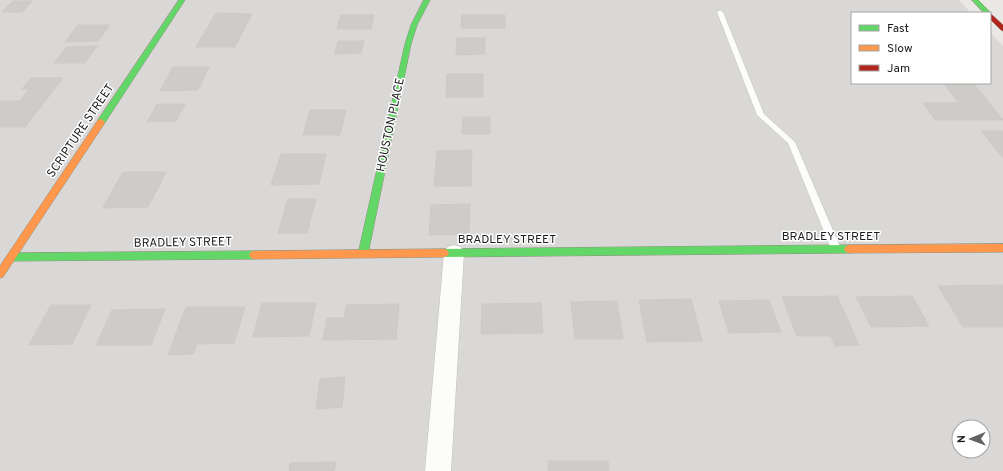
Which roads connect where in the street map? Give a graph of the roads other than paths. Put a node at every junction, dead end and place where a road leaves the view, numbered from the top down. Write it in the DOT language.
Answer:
graph roads {
  1 [pos="182,0"];
  2 [pos="427,0"];
  3 [pos="975,0"];
  4 [pos="720,12"];
  5 [pos="987,12"];
  6 [pos="991,17"];
  7 [pos="1003,29"];
  8 [pos="1003,248"];
  9 [pos="836,249"];
  10 [pos="454,253"];
  11 [pos="363,254"];
  12 [pos="12,257"];
  13 [pos="0,274"];
  14 [pos="438,471"];
  1 -- 12 [label="street, SCRIPTURE STREET"];
  2 -- 11 [label="street, HOUSTON PLACE"];
  3 -- 5 [label="street"];
  4 -- 9 [label="lane"];
  6 -- 7 [label="street"];
  8 -- 9 [label="street, BRADLEY STREET"];
  9 -- 10 [label="street, BRADLEY STREET"];
  10 -- 11 [label="street, BRADLEY STREET"];
  10 -- 14 [label="street"];
  11 -- 12 [label="street, BRADLEY STREET"];
  12 -- 13 [label="street, SCRIPTURE STREET"];
}
